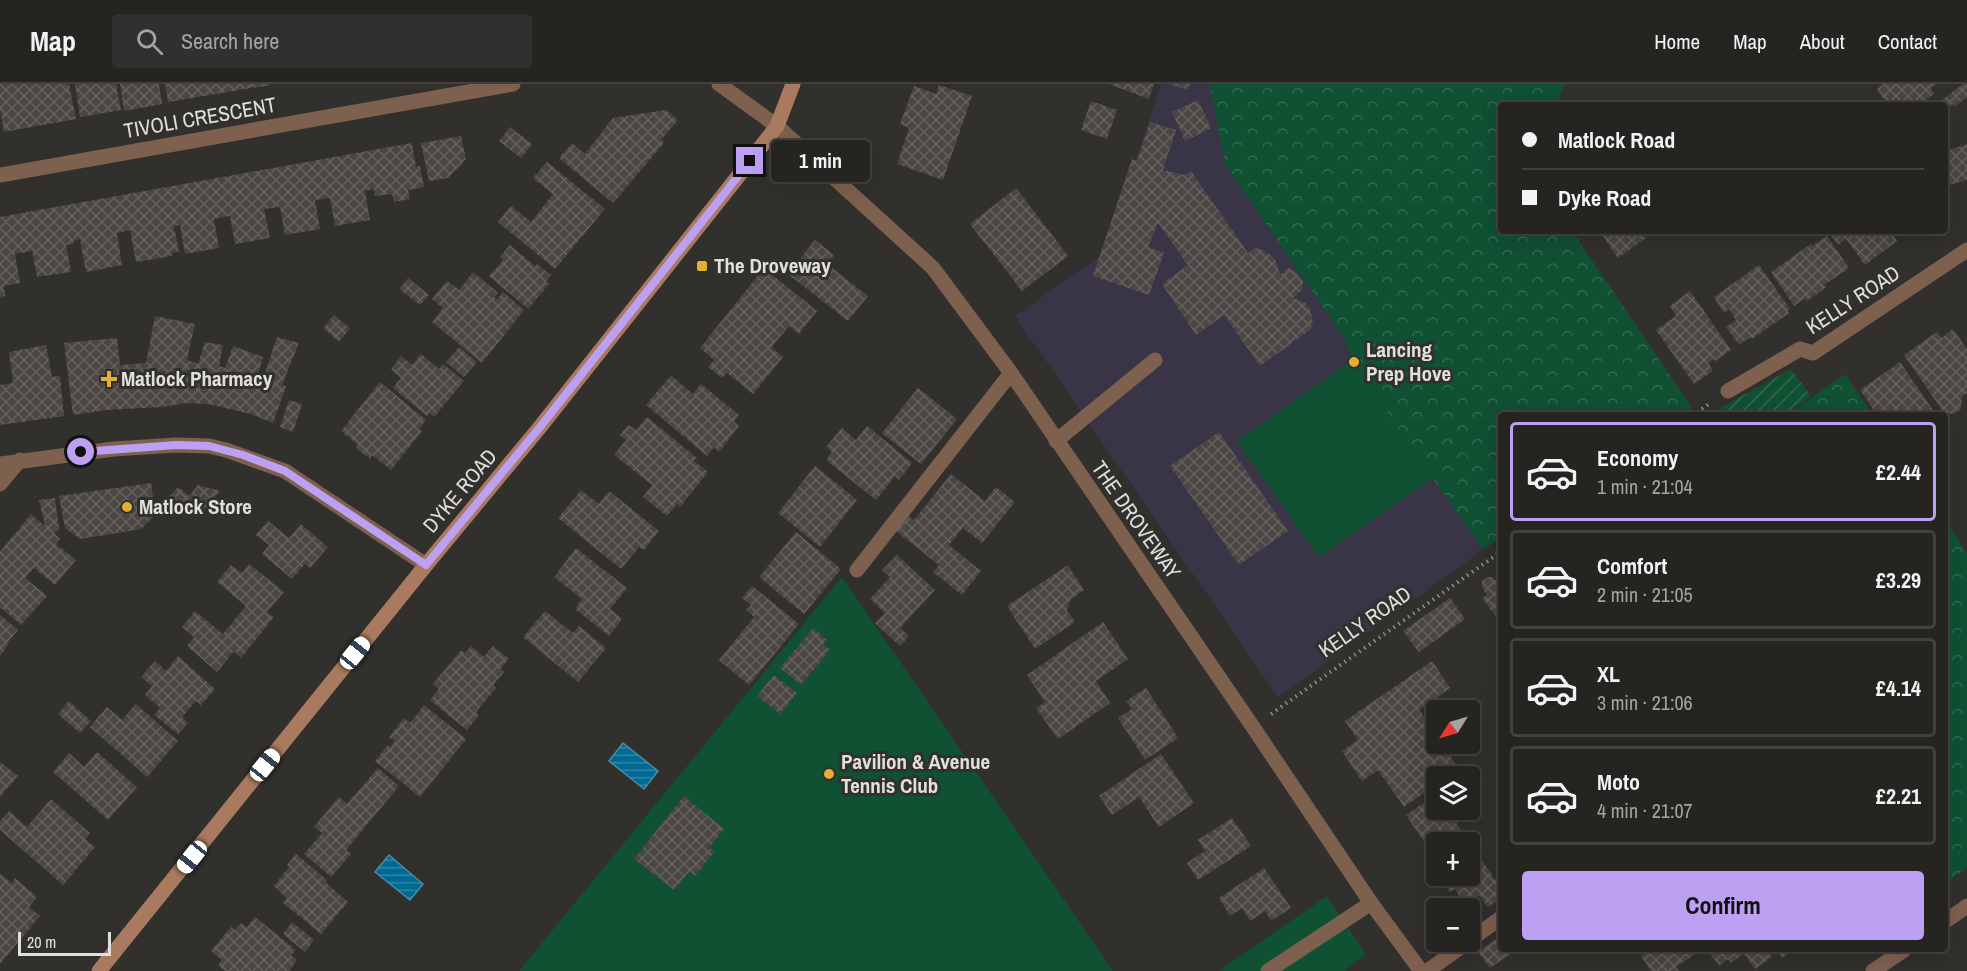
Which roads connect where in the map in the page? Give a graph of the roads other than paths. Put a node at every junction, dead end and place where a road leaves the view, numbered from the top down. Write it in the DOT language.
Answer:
graph roads {
  1 [pos="513,84"];
  2 [pos="719,84"];
  3 [pos="793,84"];
  4 [pos="777,126"];
  5 [pos="0,175"];
  6 [pos="1967,250"];
  7 [pos="1155,360"];
  8 [pos="1011,373"];
  9 [pos="1728,391"];
  10 [pos="1056,441"];
  11 [pos="20,460"];
  12 [pos="0,464"];
  13 [pos="0,484"];
  14 [pos="426,565"];
  15 [pos="857,570"];
  16 [pos="1371,903"];
  17 [pos="1967,906"];
  18 [pos="1498,920"];
  19 [pos="1948,920"];
  20 [pos="1480,933"];
  21 [pos="1454,952"];
  22 [pos="1901,952"];
  23 [pos="99,971"];
  24 [pos="1268,971"];
  25 [pos="1421,971"];
  26 [pos="1427,971"];
  27 [pos="1873,971"];
  1 -- 5 [label="street, TIVOLI CRESCENT"];
  2 -- 4 [label="street, THE DROVEWAY"];
  3 -- 4 [label="street, DYKE ROAD"];
  4 -- 8 [label="street, THE DROVEWAY"];
  4 -- 14 [label="street, DYKE ROAD"];
  6 -- 9 [label="street, KELLY ROAD"];
  7 -- 10 [label="street"];
  8 -- 10 [label="street, THE DROVEWAY"];
  8 -- 15 [label="street"];
  10 -- 16 [label="street, THE DROVEWAY"];
  11 -- 12 [label="street"];
  11 -- 13 [label="street"];
  11 -- 14 [label="street"];
  14 -- 23 [label="street, DYKE ROAD"];
  16 -- 24 [label="street"];
  16 -- 25 [label="street, THE DROVEWAY"];
  17 -- 19 [label="street"];
  18 -- 20 [label="street"];
  21 -- 26 [label="street"];
  22 -- 27 [label="street"];
}
